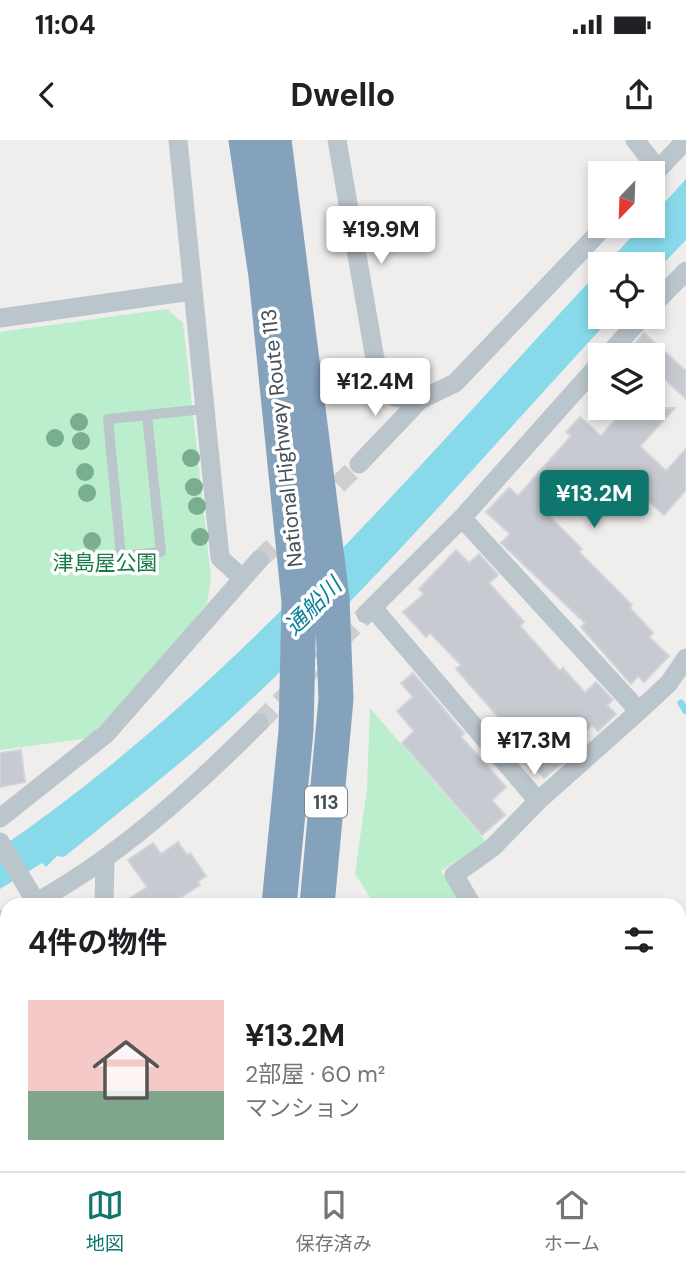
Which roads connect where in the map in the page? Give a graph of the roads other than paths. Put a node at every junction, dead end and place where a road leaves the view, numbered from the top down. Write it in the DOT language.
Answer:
graph roads {
  1 [pos="178,140"];
  2 [pos="246,140"];
  3 [pos="274,140"];
  4 [pos="337,140"];
  5 [pos="635,140"];
  6 [pos="686,140"];
  7 [pos="649,161"];
  8 [pos="665,162"];
  9 [pos="594,238"];
  10 [pos="686,271"];
  11 [pos="191,291"];
  12 [pos="665,293"];
  13 [pos="0,318"];
  14 [pos="631,329"];
  15 [pos="619,343"];
  16 [pos="588,376"];
  17 [pos="420,400"];
  18 [pos="204,409"];
  19 [pos="147,415"];
  20 [pos="359,464"];
  21 [pos="462,517"];
  22 [pos="259,561"];
  23 [pos="242,578"];
  24 [pos="686,658"];
  25 [pos="639,711"];
  26 [pos="259,723"];
  27 [pos="538,801"];
  28 [pos="0,818"];
  29 [pos="0,842"];
  30 [pos="106,860"];
  31 [pos="31,898"];
  32 [pos="42,898"];
  33 [pos="104,898"];
  34 [pos="280,898"];
  35 [pos="318,898"];
  36 [pos="468,898"];
  1 -- 11 [label="street"];
  2 -- 34 [label="highway, National Highway Route 113 / 113"];
  3 -- 35 [label="highway, National Highway Route 113 / 113"];
  4 -- 17 [label="street"];
  5 -- 7 [label="street"];
  6 -- 8 [label="street"];
  9 -- 17 [label="street"];
  10 -- 12 [label="street"];
  11 -- 13 [label="street"];
  11 -- 18 [label="street"];
  14 -- 15 [label="street"];
  16 -- 21 [label="street"];
  17 -- 20 [label="street"];
  18 -- 19 [label="lane"];
  18 -- 23 [label="street"];
  19 -- 19 [label="lane"];
  21 -- 25 [label="street"];
  21 -- 27 [label="street"];
  22 -- 23 [label="street"];
  23 -- 28 [label="street"];
  24 -- 25 [label="street"];
  25 -- 27 [label="street"];
  26 -- 30 [label="street"];
  27 -- 36 [label="street"];
  29 -- 31 [label="street"];
  30 -- 32 [label="street"];
  30 -- 33 [label="street"];
}
